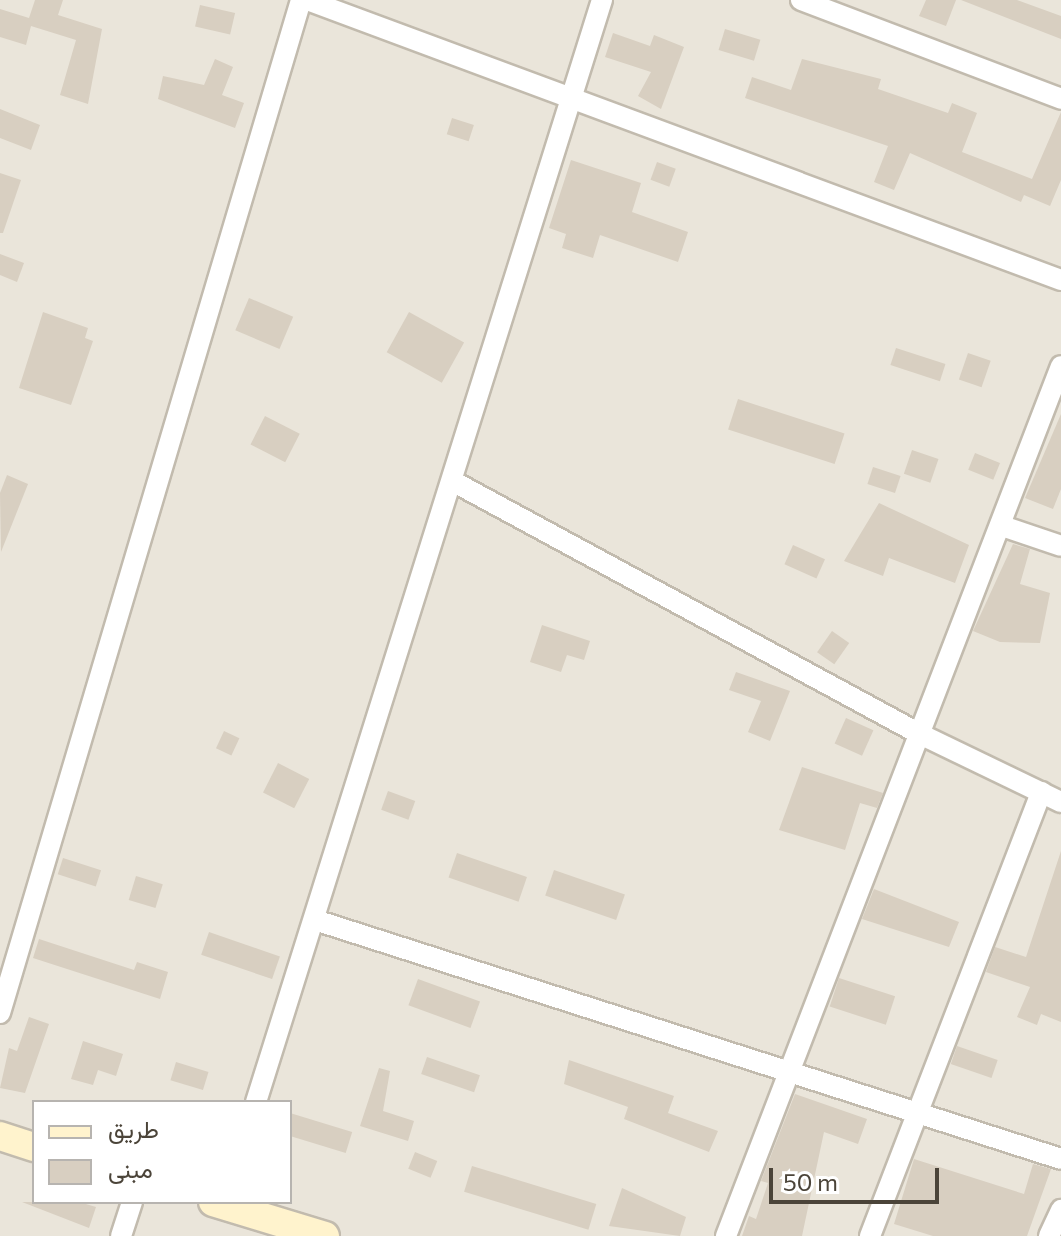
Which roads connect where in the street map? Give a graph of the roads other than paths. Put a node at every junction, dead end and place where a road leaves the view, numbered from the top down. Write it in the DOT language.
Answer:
graph roads {
  1 [pos="301,0"];
  2 [pos="307,0"];
  3 [pos="602,0"];
  4 [pos="801,0"];
  5 [pos="569,98"];
  6 [pos="1061,99"];
  7 [pos="1061,280"];
  8 [pos="1061,366"];
  9 [pos="456,483"];
  10 [pos="1002,526"];
  11 [pos="1061,546"];
  12 [pos="918,733"];
  13 [pos="1041,792"];
  14 [pos="1061,802"];
  15 [pos="315,920"];
  16 [pos="0,1013"];
  17 [pos="787,1070"];
  18 [pos="257,1100"];
  19 [pos="915,1114"];
  20 [pos="0,1136"];
  21 [pos="32,1146"];
  22 [pos="1061,1159"];
  23 [pos="131,1204"];
  24 [pos="223,1204"];
  25 [pos="1061,1210"];
  26 [pos="121,1236"];
  27 [pos="325,1236"];
  28 [pos="726,1236"];
  29 [pos="870,1236"];
  30 [pos="1049,1236"];
  1 -- 16 [label="street"];
  2 -- 5 [label="street"];
  3 -- 5 [label="street"];
  4 -- 6 [label="street"];
  5 -- 7 [label="street"];
  5 -- 9 [label="street"];
  8 -- 10 [label="street"];
  9 -- 12 [label="street"];
  9 -- 15 [label="street"];
  10 -- 11 [label="street"];
  10 -- 12 [label="street"];
  12 -- 13 [label="street"];
  12 -- 17 [label="street"];
  13 -- 14 [label="street"];
  13 -- 19 [label="street"];
  15 -- 17 [label="street"];
  15 -- 18 [label="street"];
  17 -- 19 [label="street"];
  17 -- 28 [label="street"];
  19 -- 22 [label="street"];
  19 -- 29 [label="street"];
  20 -- 21 [label="street"];
  23 -- 26 [label="street"];
  24 -- 27 [label="street"];
  25 -- 30 [label="street"];
}
